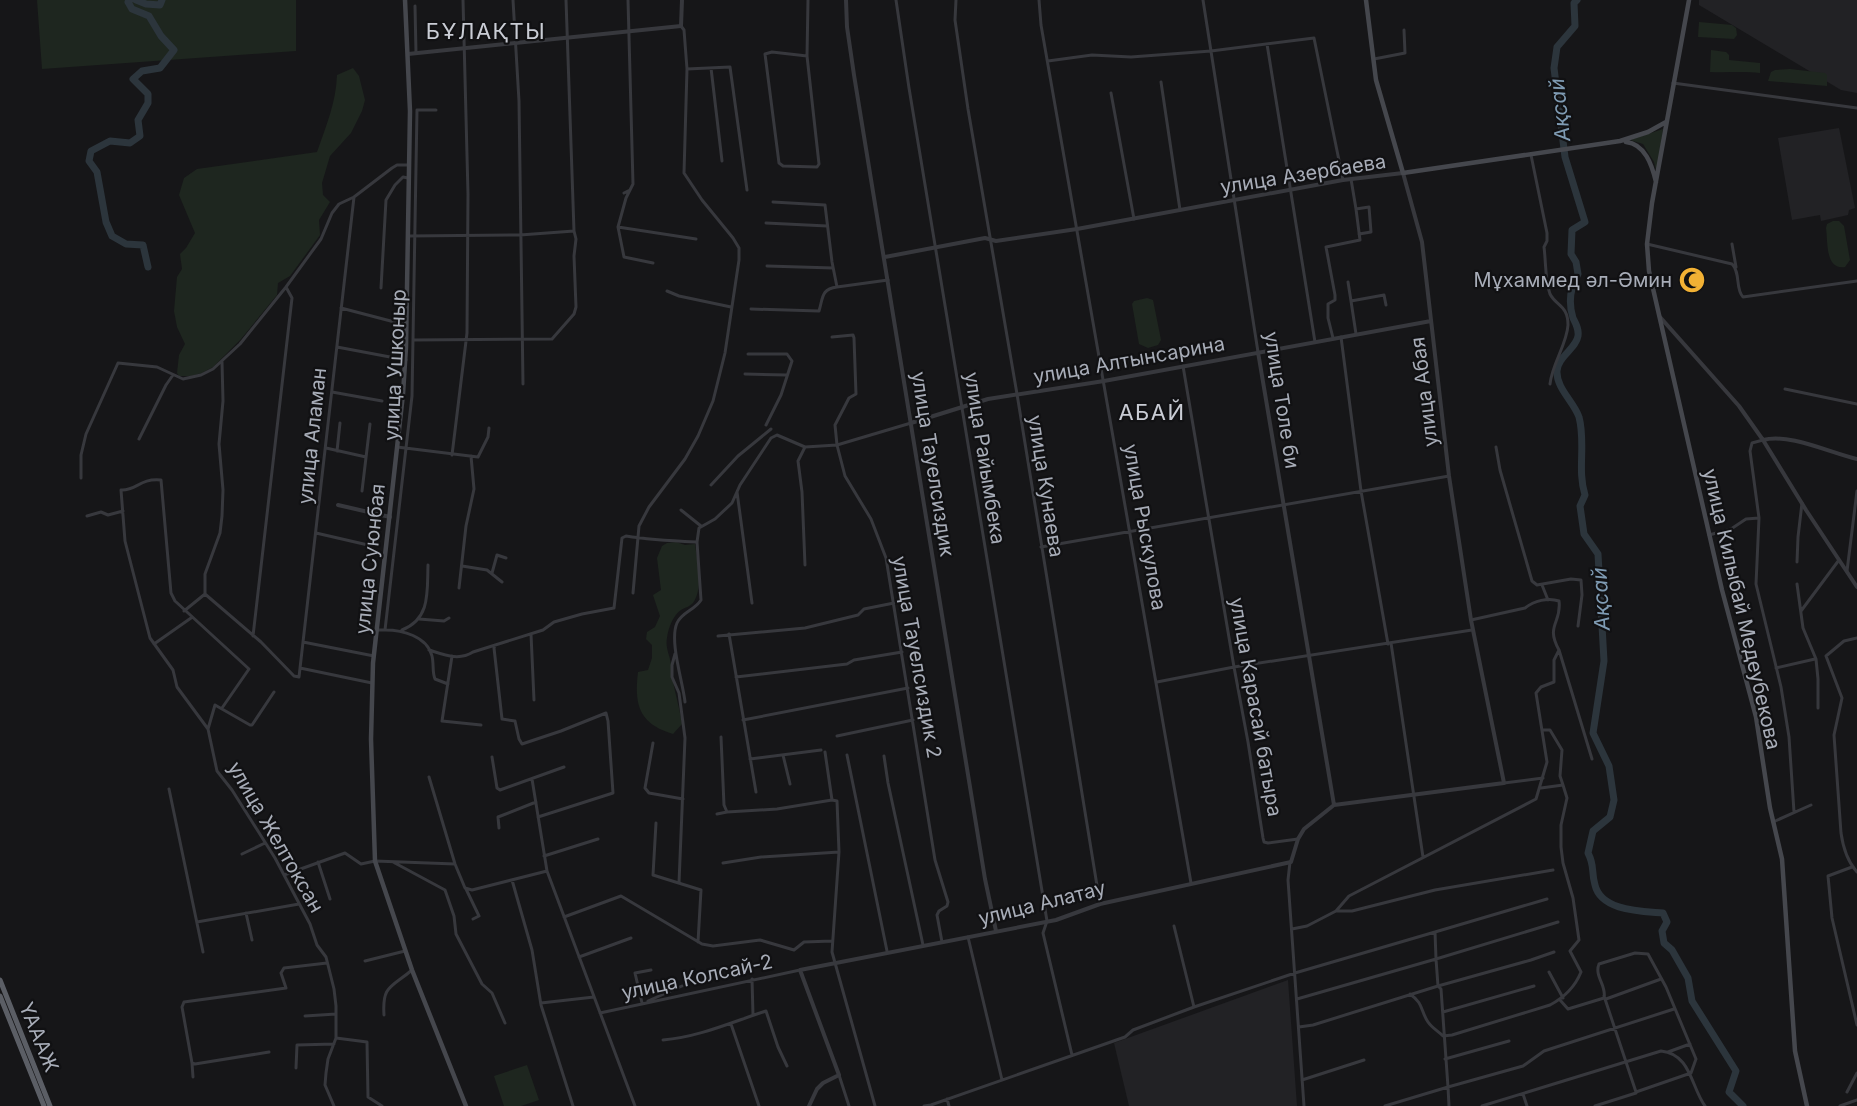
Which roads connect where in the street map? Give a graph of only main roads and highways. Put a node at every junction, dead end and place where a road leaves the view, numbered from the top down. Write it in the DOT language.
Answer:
graph roads {
  1 [pos="405,0"];
  2 [pos="1366,0"];
  3 [pos="1689,0"];
  4 [pos="1666,122"];
  5 [pos="1620,141"];
  6 [pos="1403,173"];
  7 [pos="1657,186"];
  8 [pos="0,980"];
  9 [pos="0,996"];
  10 [pos="44,1106"];
  11 [pos="50,1106"];
  12 [pos="466,1106"];
  13 [pos="1807,1106"];
  1 -- 12 [label="main road, улица Суюнбая"];
  2 -- 6 [label="main road, улица Абая"];
  3 -- 4 [label="main road, улица Килыбай Медеубекова"];
  4 -- 5 [label="main road, улица Азербаева"];
  4 -- 7 [label="main road, улица Килыбай Медеубекова"];
  5 -- 6 [label="main road, улица Азербаева"];
  5 -- 7 [label="main road"];
  7 -- 13 [label="main road, улица Килыбай Медеубекова"];
  8 -- 11 [label="highway, ҮАААЖ"];
  9 -- 10 [label="highway, ҮАААЖ"];
}
